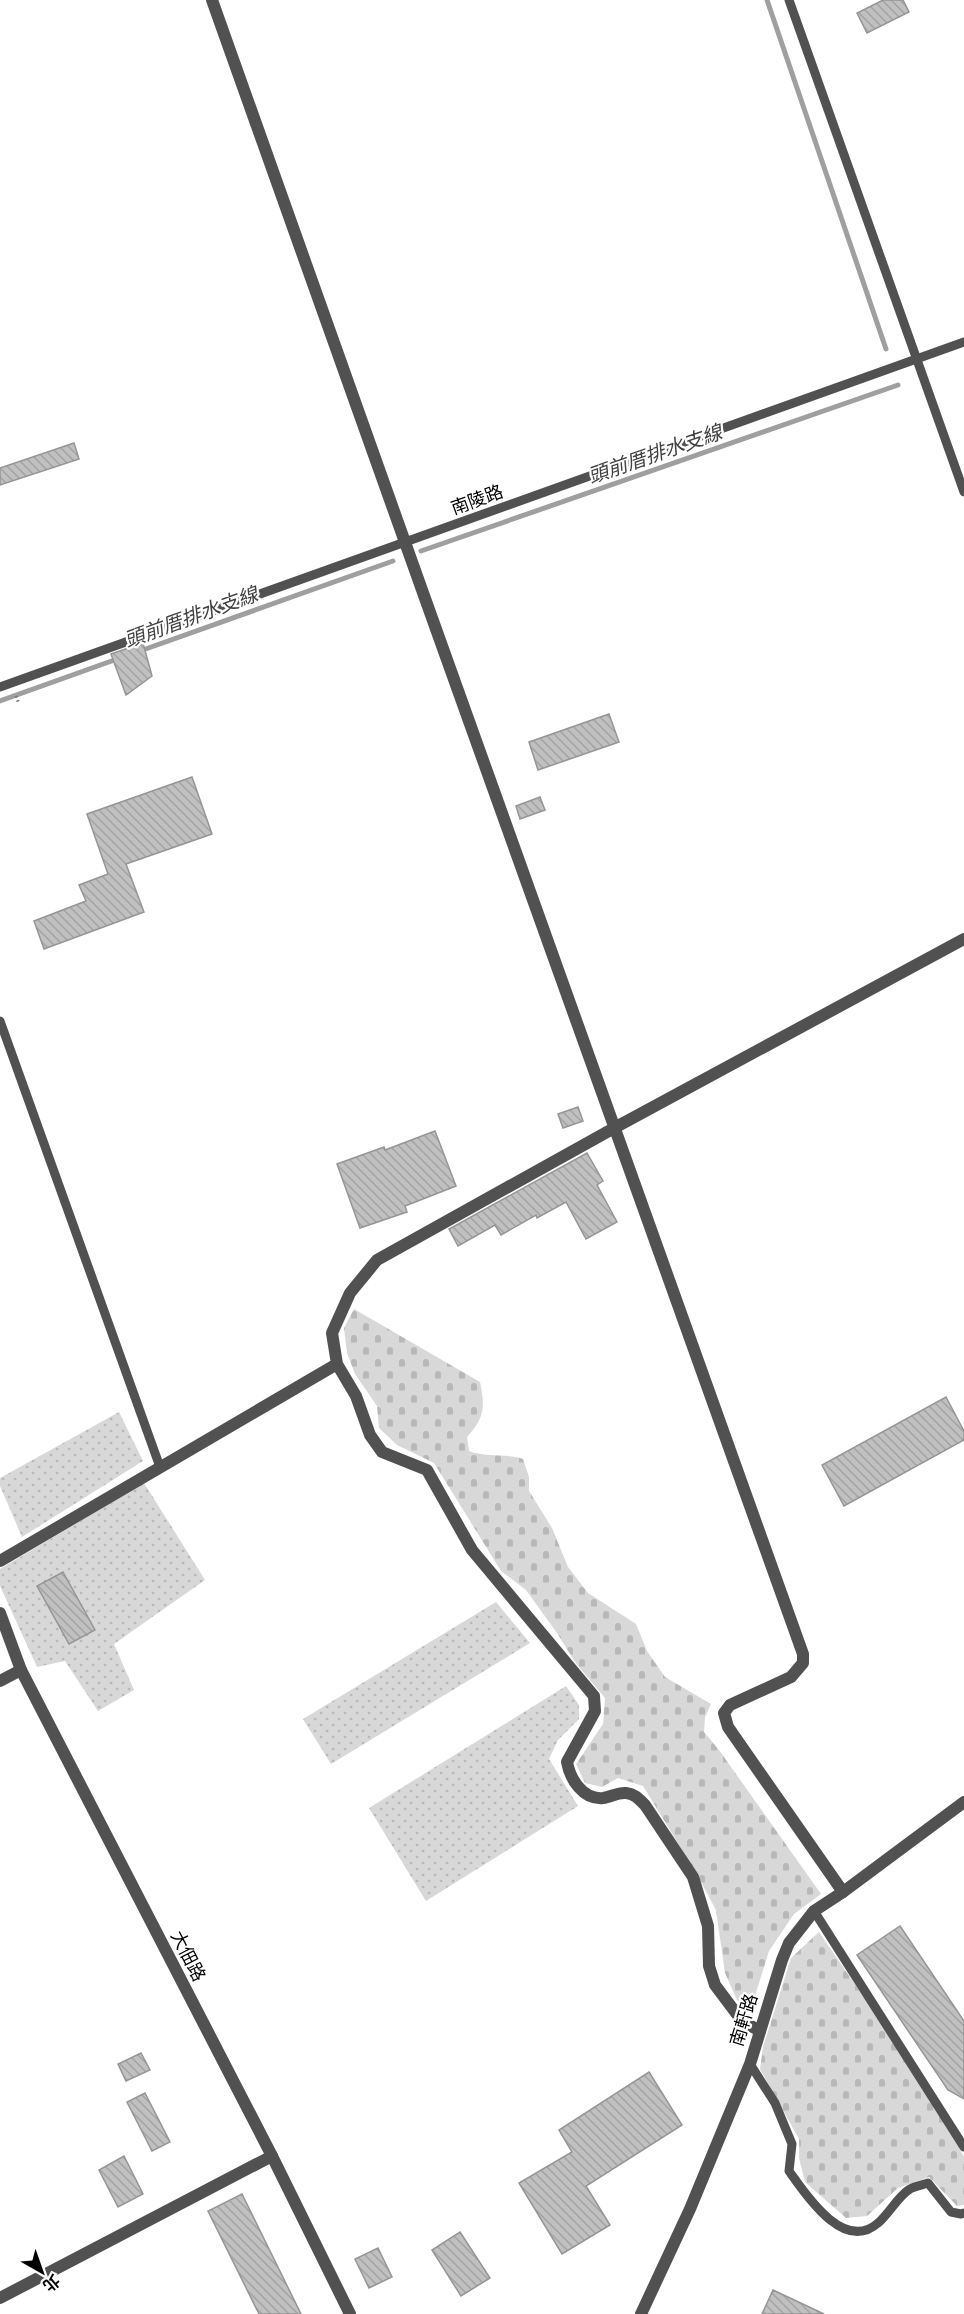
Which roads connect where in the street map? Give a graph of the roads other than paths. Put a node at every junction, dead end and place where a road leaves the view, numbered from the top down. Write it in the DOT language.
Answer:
graph roads {
  1 [pos="212,0"];
  2 [pos="789,0"];
  3 [pos="964,342"];
  4 [pos="916,360"];
  5 [pos="964,492"];
  6 [pos="404,543"];
  7 [pos="0,687"];
  8 [pos="964,939"];
  9 [pos="0,1021"];
  10 [pos="616,1127"];
  11 [pos="337,1364"];
  12 [pos="160,1467"];
  13 [pos="0,1561"];
  14 [pos="0,1613"];
  15 [pos="21,1670"];
  16 [pos="0,1680"];
  17 [pos="964,1802"];
  18 [pos="843,1892"];
  19 [pos="814,1911"];
  20 [pos="760,2031"];
  21 [pos="750,2064"];
  22 [pos="964,2147"];
  23 [pos="272,2156"];
  24 [pos="964,2213"];
  25 [pos="0,2298"];
  26 [pos="350,2314"];
  27 [pos="641,2314"];
  1 -- 6 [label="street"];
  2 -- 4 [label="lane"];
  3 -- 4 [label="lane, 南陵路"];
  4 -- 5 [label="lane"];
  4 -- 6 [label="lane, 南陵路"];
  6 -- 7 [label="lane, 南陵路"];
  6 -- 10 [label="street"];
  8 -- 10 [label="street"];
  9 -- 12 [label="lane"];
  10 -- 11 [label="street"];
  10 -- 18 [label="street"];
  11 -- 12 [label="street"];
  11 -- 20 [label="street"];
  12 -- 13 [label="street"];
  14 -- 15 [label="street, 大佃路"];
  15 -- 16 [label="street"];
  15 -- 23 [label="street, 大佃路"];
  17 -- 18 [label="street, 南軒路"];
  18 -- 19 [label="street, 南軒路"];
  19 -- 20 [label="street, 南軒路"];
  19 -- 22 [label="lane"];
  20 -- 21 [label="street, 南軒路"];
  21 -- 24 [label="lane"];
  21 -- 27 [label="street, 南軒路"];
  23 -- 25 [label="street"];
  23 -- 26 [label="street, 大佃路"];
}
